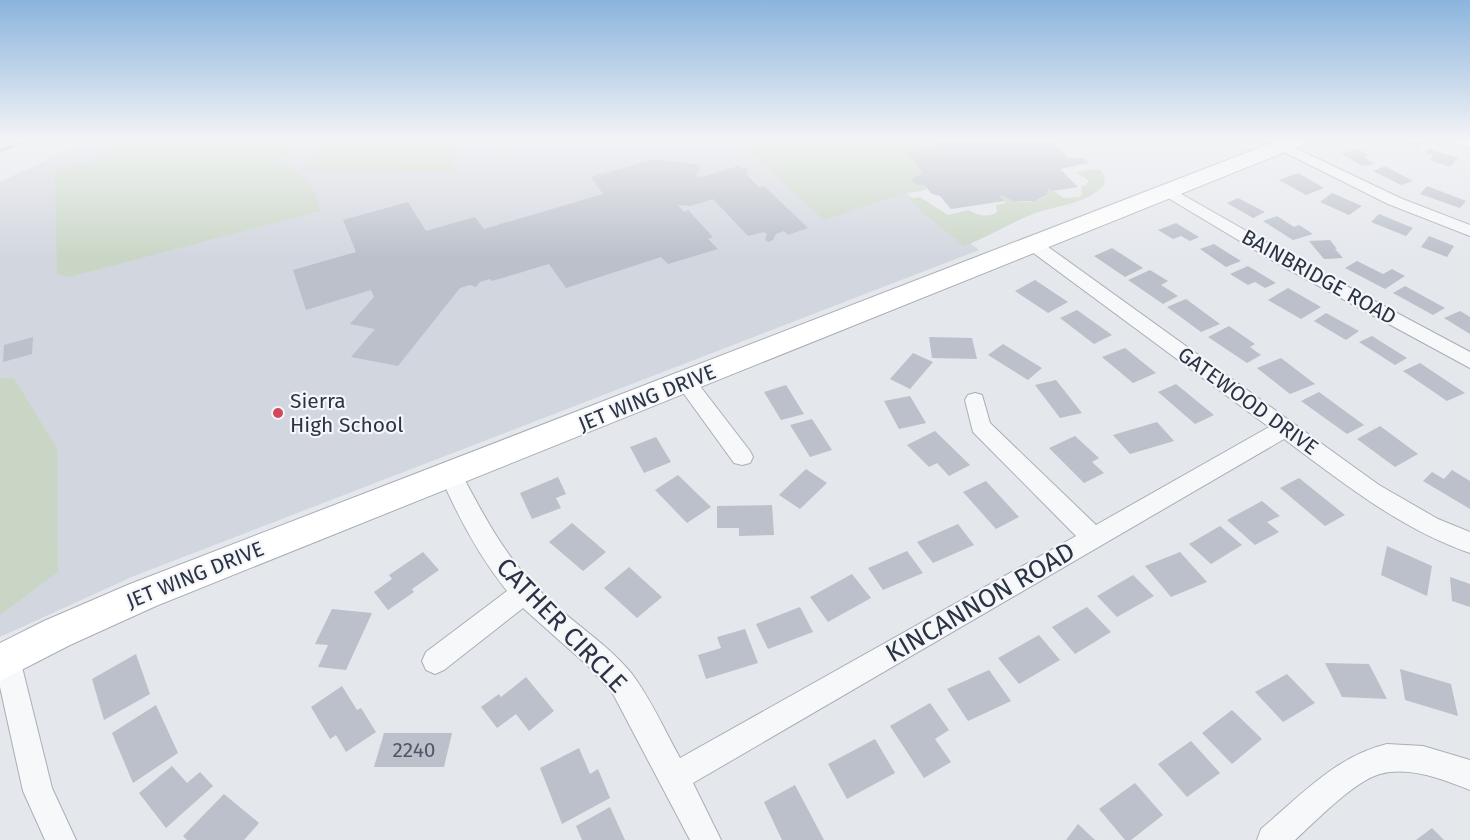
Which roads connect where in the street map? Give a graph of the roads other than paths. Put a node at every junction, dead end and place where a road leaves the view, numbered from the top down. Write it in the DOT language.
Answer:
graph roads {
  1 [pos="1201,179"];
  2 [pos="1355,179"];
  3 [pos="1169,192"];
  4 [pos="1470,231"];
  5 [pos="1035,245"];
  6 [pos="1470,361"];
  7 [pos="686,382"];
  8 [pos="975,400"];
  9 [pos="1285,428"];
  10 [pos="742,457"];
  11 [pos="451,475"];
  12 [pos="1093,537"];
  13 [pos="1470,543"];
  14 [pos="524,593"];
  15 [pos="3,661"];
  16 [pos="435,661"];
  17 [pos="1470,775"];
  18 [pos="675,777"];
  19 [pos="61,840"];
  20 [pos="706,840"];
  21 [pos="1272,840"];
  1 -- 3 [label="main road, JET WING DRIVE"];
  2 -- 4 [label="street"];
  3 -- 5 [label="main road, JET WING DRIVE"];
  3 -- 6 [label="street, BAINBRIDGE ROAD"];
  5 -- 7 [label="main road, JET WING DRIVE"];
  5 -- 9 [label="street, GATEWOOD DRIVE"];
  7 -- 10 [label="street"];
  7 -- 11 [label="main road, JET WING DRIVE"];
  8 -- 12 [label="street"];
  9 -- 12 [label="street, KINCANNON ROAD"];
  9 -- 13 [label="street, GATEWOOD DRIVE"];
  11 -- 14 [label="street, CATHER CIRCLE"];
  11 -- 15 [label="main road, JET WING DRIVE"];
  12 -- 18 [label="street, KINCANNON ROAD"];
  14 -- 16 [label="street"];
  14 -- 18 [label="street, CATHER CIRCLE"];
  15 -- 19 [label="street"];
  17 -- 21 [label="street"];
  18 -- 20 [label="street, CATHER CIRCLE"];
}
